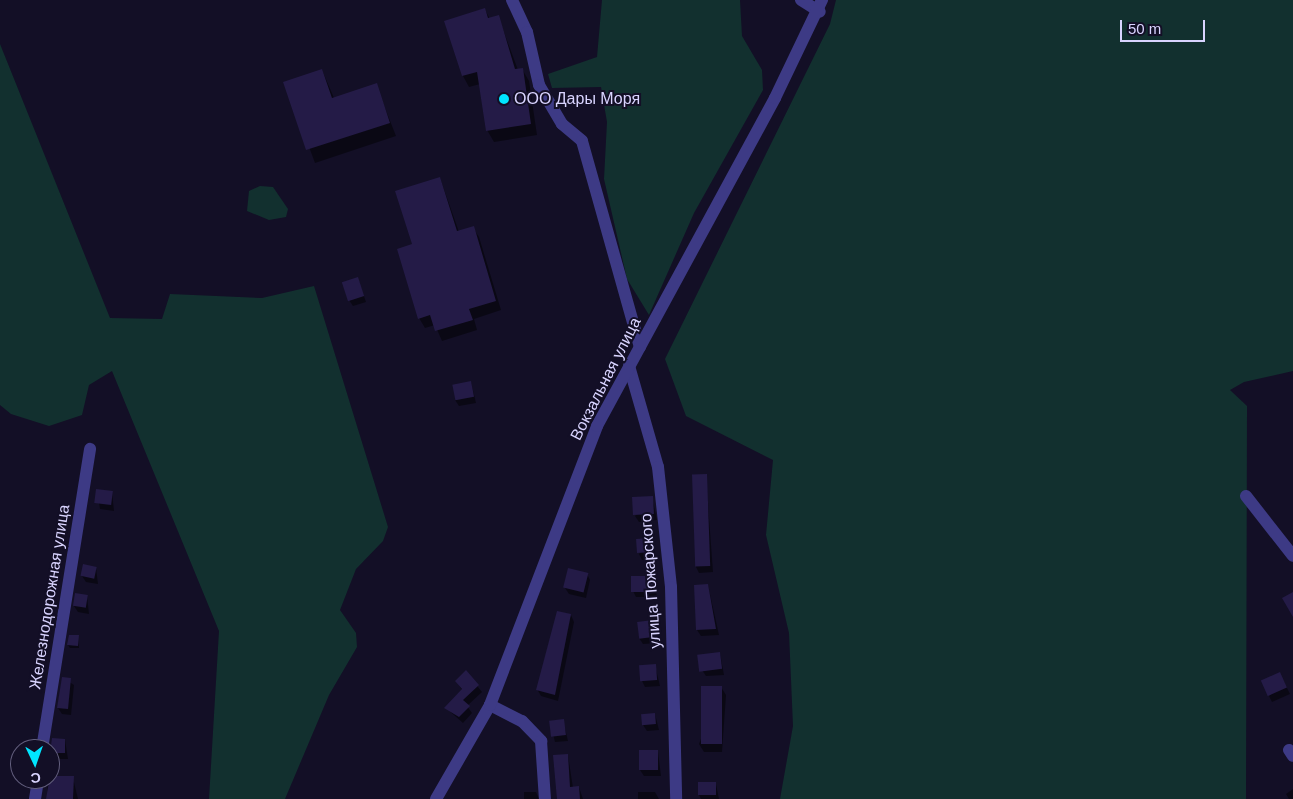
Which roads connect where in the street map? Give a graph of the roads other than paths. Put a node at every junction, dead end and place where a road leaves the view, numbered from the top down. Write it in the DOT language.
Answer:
graph roads {
  1 [pos="512,0"];
  2 [pos="801,0"];
  3 [pos="821,6"];
  4 [pos="640,347"];
  5 [pos="629,366"];
  6 [pos="90,449"];
  7 [pos="1246,496"];
  8 [pos="1293,556"];
  9 [pos="490,705"];
  10 [pos="44,739"];
  11 [pos="436,799"];
  12 [pos="545,799"];
  13 [pos="676,799"];
  1 -- 4 [label="street"];
  2 -- 3 [label="street"];
  3 -- 4 [label="street, Вокзальная улица"];
  4 -- 5 [label="street, Вокзальная улица"];
  5 -- 9 [label="street, Вокзальная улица"];
  5 -- 13 [label="street, улица Пожарского"];
  6 -- 10 [label="street, Железнодорожная улица"];
  7 -- 8 [label="street"];
  9 -- 11 [label="street, Вокзальная улица"];
  9 -- 12 [label="street"];
}
